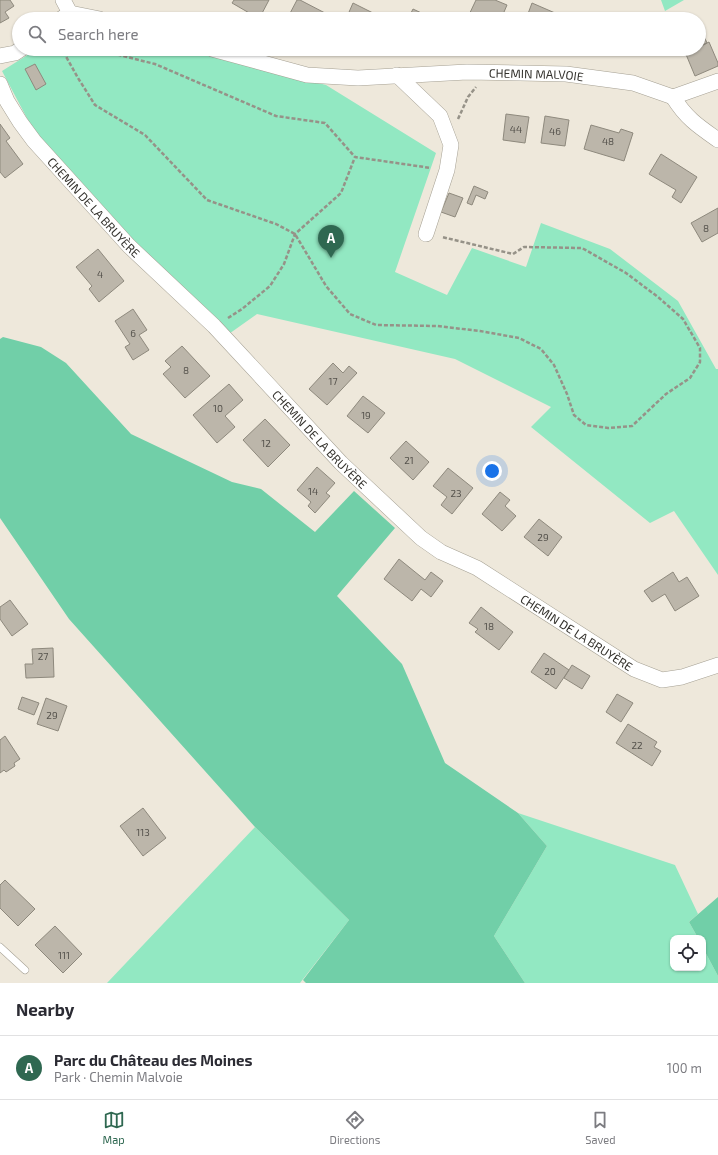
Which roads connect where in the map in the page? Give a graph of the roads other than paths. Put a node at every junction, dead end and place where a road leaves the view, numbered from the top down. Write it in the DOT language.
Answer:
graph roads {
  1 [pos="12,54"];
  2 [pos="0,56"];
  3 [pos="238,56"];
  4 [pos="397,75"];
  5 [pos="718,81"];
  6 [pos="0,84"];
  7 [pos="673,97"];
  8 [pos="718,140"];
  9 [pos="426,234"];
  10 [pos="718,665"];
  11 [pos="0,947"];
  12 [pos="25,970"];
  1 -- 2 [label="street"];
  3 -- 4 [label="street, CHEMIN MALVOIE"];
  4 -- 7 [label="street, CHEMIN MALVOIE"];
  4 -- 9 [label="street"];
  5 -- 7 [label="street"];
  6 -- 10 [label="street, CHEMIN DE LA BRUYÈRE"];
  7 -- 8 [label="street"];
  11 -- 12 [label="lane"];
}
